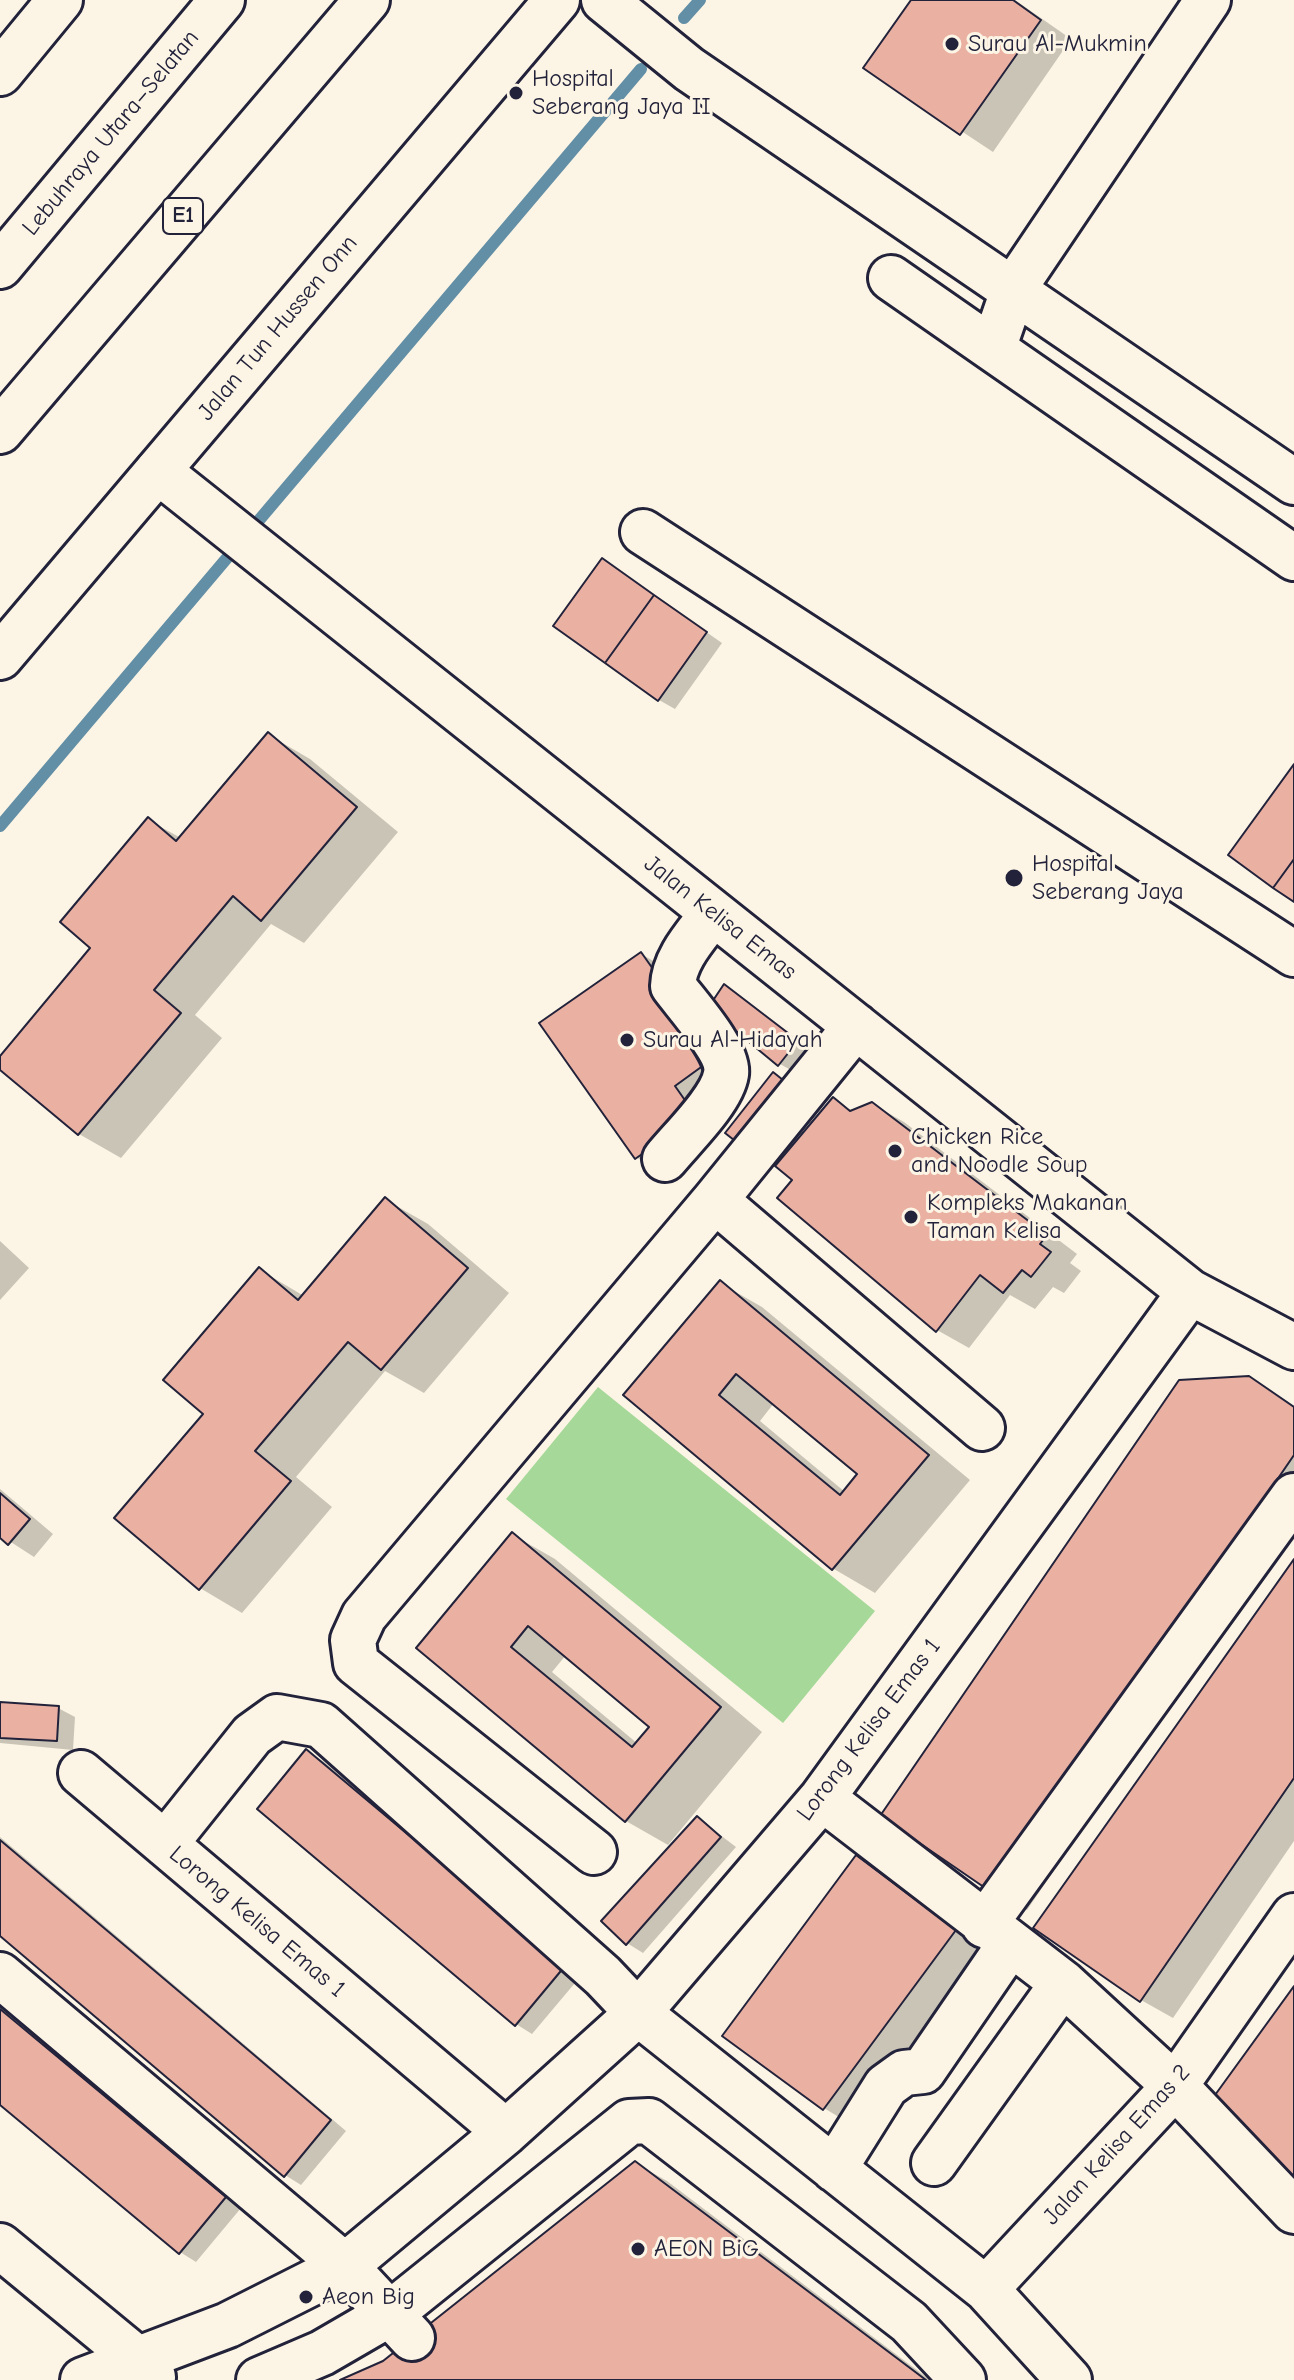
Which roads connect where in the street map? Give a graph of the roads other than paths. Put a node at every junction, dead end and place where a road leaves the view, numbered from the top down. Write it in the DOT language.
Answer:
graph roads {
  1 [pos="60,0"];
  2 [pos="222,0"];
  3 [pos="367,0"];
  4 [pos="557,0"];
  5 [pos="604,0"];
  6 [pos="1208,0"];
  7 [pos="0,73"];
  8 [pos="0,266"];
  9 [pos="891,278"];
  10 [pos="1014,288"];
  11 [pos="993,349"];
  12 [pos="0,431"];
  13 [pos="158,471"];
  14 [pos="1294,482"];
  15 [pos="643,532"];
  16 [pos="1294,558"];
  17 [pos="0,657"];
  18 [pos="713,913"];
  19 [pos="1294,954"];
  20 [pos="856,1026"];
  21 [pos="665,1159"];
  22 [pos="715,1200"];
  23 [pos="1190,1292"];
  24 [pos="1294,1347"];
  25 [pos="982,1428"];
  26 [pos="1294,1496"];
  27 [pos="81,1773"];
  28 [pos="822,1798"];
  29 [pos="165,1844"];
  30 [pos="594,1852"];
  31 [pos="1294,1916"];
  32 [pos="997,1935"];
  33 [pos="0,1975"];
  34 [pos="1063,1983"];
  35 [pos="638,2013"];
  36 [pos="1175,2086"];
  37 [pos="506,2132"];
  38 [pos="934,2163"];
  39 [pos="834,2169"];
  40 [pos="1294,2211"];
  41 [pos="0,2246"];
  42 [pos="345,2266"];
  43 [pos="986,2289"];
  44 [pos="401,2325"];
  45 [pos="145,2369"];
  46 [pos="1046,2373"];
  47 [pos="83,2380"];
  48 [pos="259,2380"];
  49 [pos="963,2380"];
  1 -- 7 [label="main road"];
  2 -- 8 [label="main road, Lebuhraya Utara–Selatan"];
  3 -- 12 [label="main road, E1"];
  4 -- 13 [label="main road, Jalan Tun Hussen Onn"];
  5 -- 10 [label="main road"];
  6 -- 10 [label="main road"];
  9 -- 11 [label="main road"];
  10 -- 11 [label="main road"];
  10 -- 14 [label="main road"];
  11 -- 16 [label="main road"];
  13 -- 17 [label="main road, Jalan Tun Hussen Onn"];
  13 -- 18 [label="main road, Jalan Kelisa Emas"];
  15 -- 19 [label="main road"];
  18 -- 20 [label="main road, Jalan Kelisa Emas"];
  18 -- 21 [label="main road"];
  20 -- 22 [label="main road"];
  20 -- 23 [label="main road, Jalan Kelisa Emas"];
  22 -- 25 [label="main road"];
  22 -- 30 [label="main road"];
  23 -- 24 [label="main road, Jalan Kelisa Emas"];
  23 -- 28 [label="main road, Lorong Kelisa Emas 1"];
  26 -- 32 [label="main road"];
  27 -- 29 [label="main road, Lorong Kelisa Emas 1"];
  28 -- 32 [label="main road"];
  28 -- 35 [label="main road, Lorong Kelisa Emas 1"];
  29 -- 35 [label="main road"];
  29 -- 37 [label="main road, Lorong Kelisa Emas 1"];
  31 -- 36 [label="main road, Jalan Kelisa Emas 2"];
  32 -- 34 [label="main road"];
  32 -- 39 [label="main road"];
  33 -- 42 [label="main road"];
  34 -- 36 [label="main road"];
  34 -- 38 [label="main road"];
  35 -- 37 [label="main road, Lorong Kelisa Emas 1"];
  35 -- 39 [label="main road"];
  36 -- 40 [label="main road"];
  36 -- 43 [label="main road, Jalan Kelisa Emas 2"];
  37 -- 42 [label="main road, Lorong Kelisa Emas 1"];
  39 -- 43 [label="main road"];
  41 -- 45 [label="main road"];
  42 -- 44 [label="main road"];
  42 -- 45 [label="main road, Lorong Kelisa Emas 1"];
  43 -- 46 [label="main road"];
  44 -- 48 [label="main road"];
  44 -- 49 [label="main road"];
  45 -- 47 [label="main road, Lorong Kelisa Emas 1"];
}
